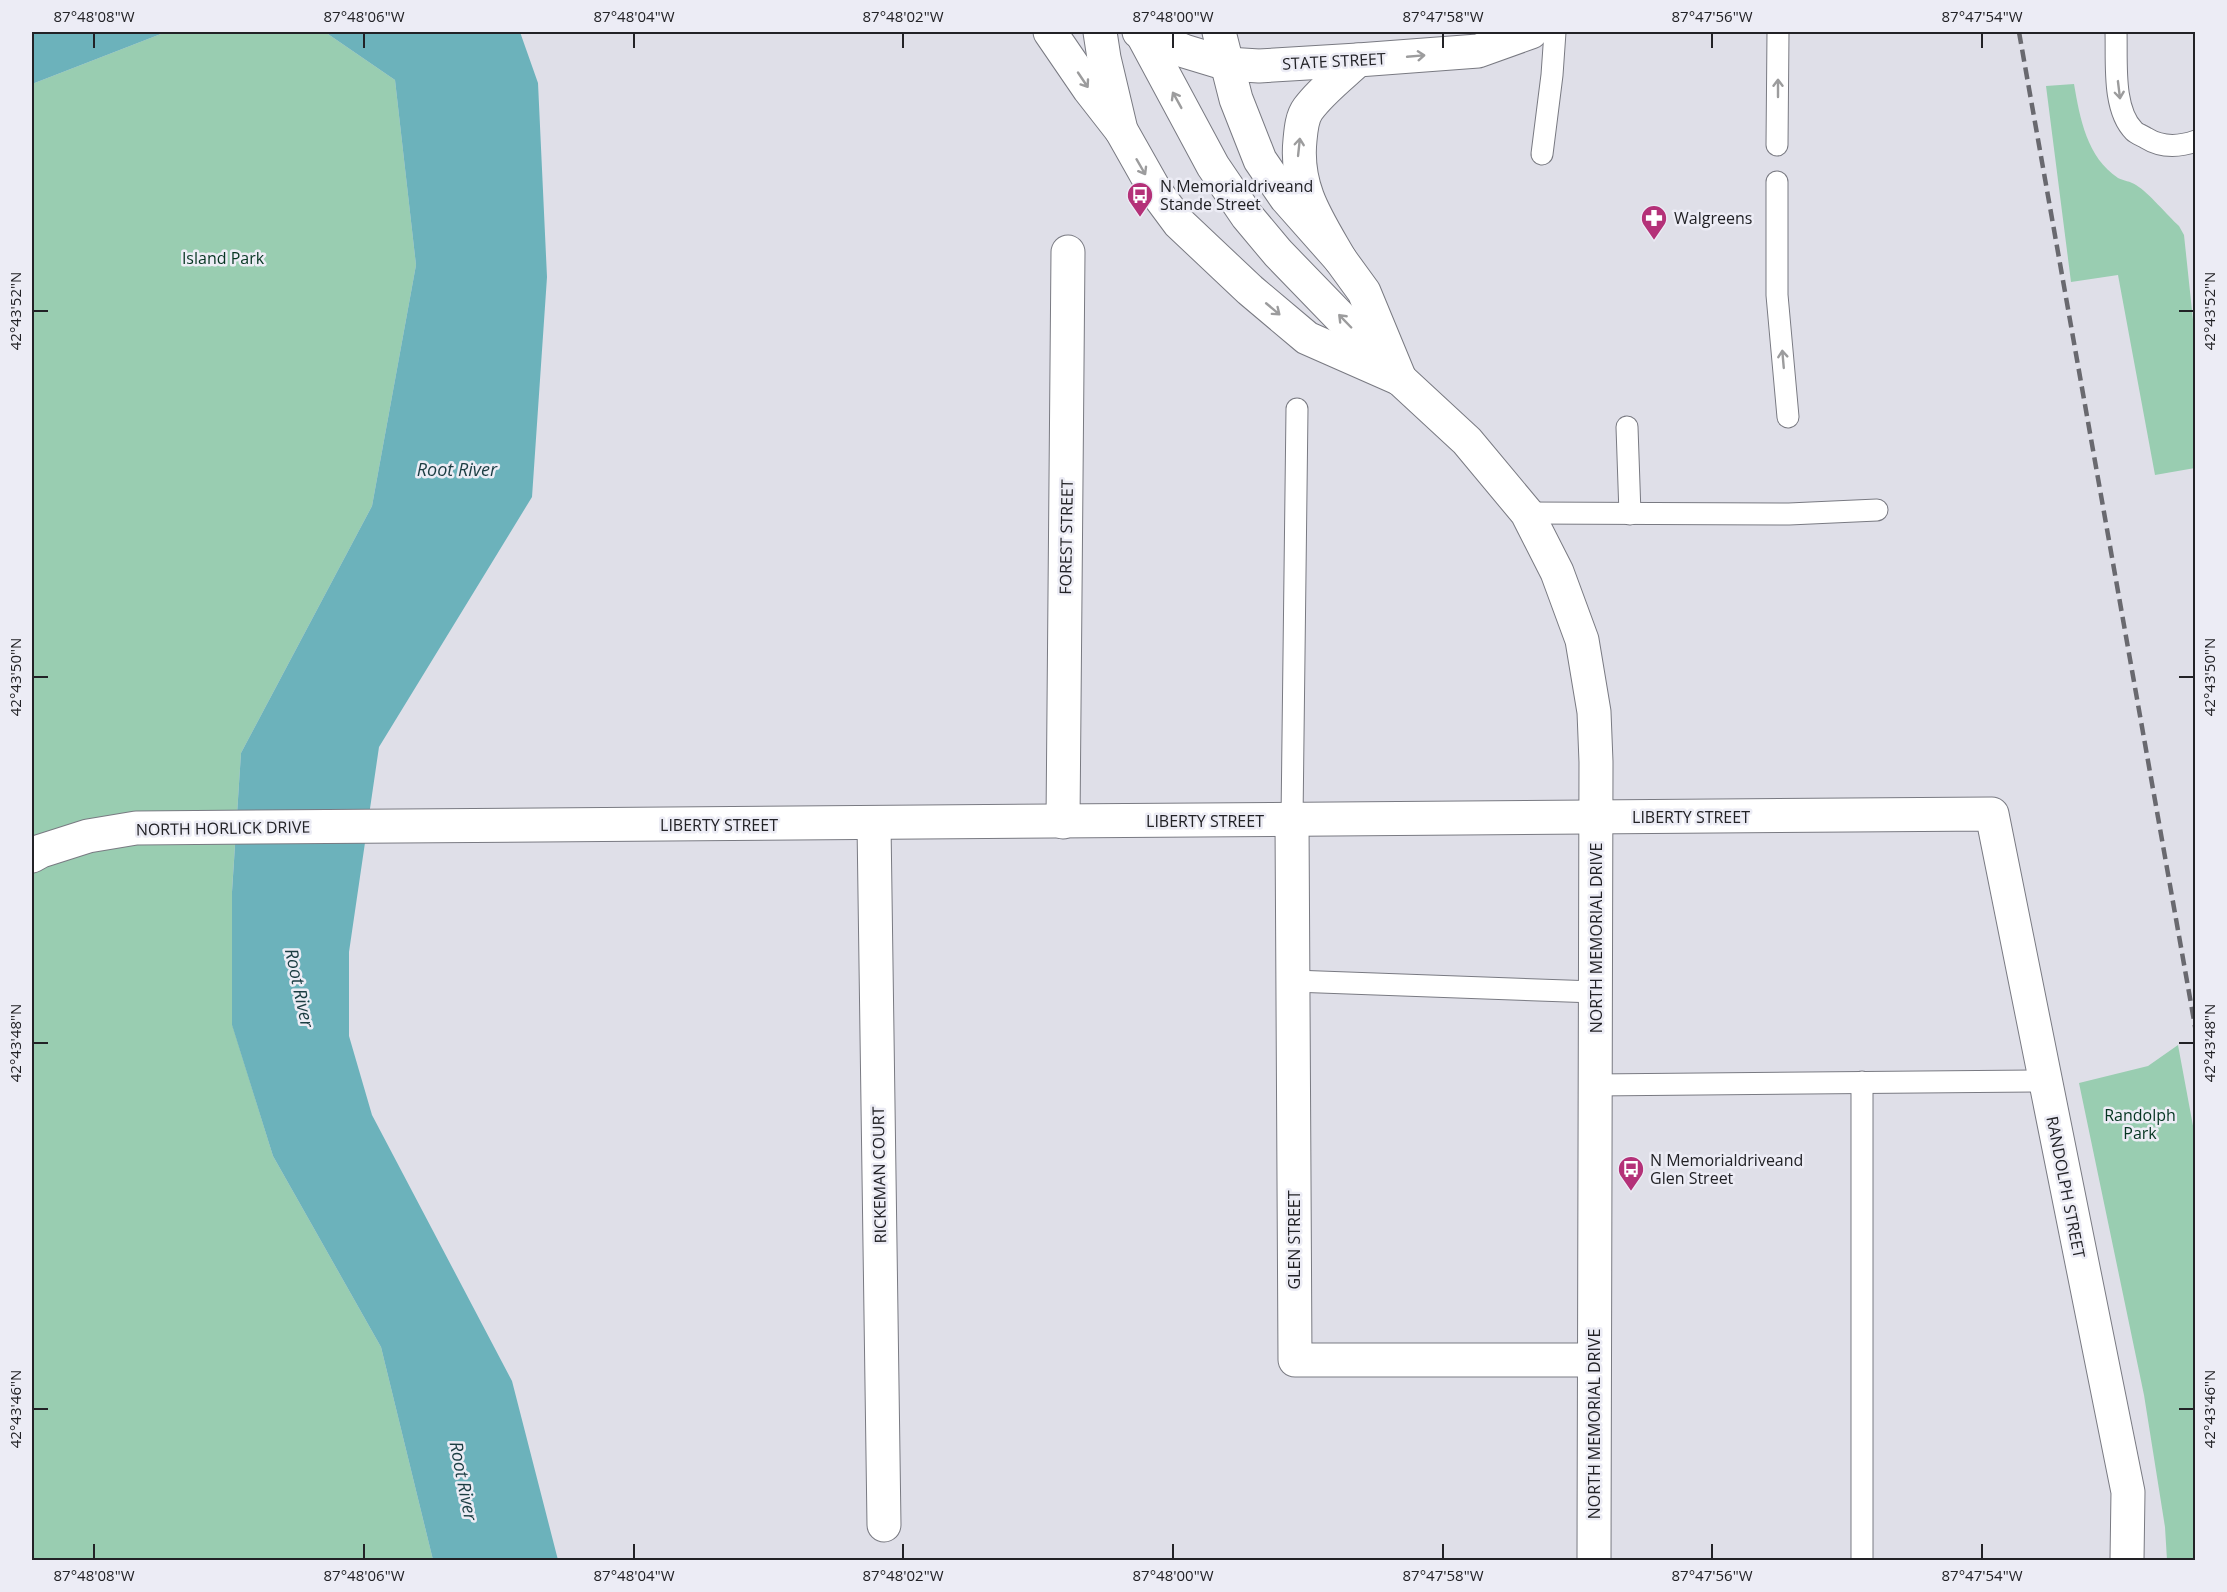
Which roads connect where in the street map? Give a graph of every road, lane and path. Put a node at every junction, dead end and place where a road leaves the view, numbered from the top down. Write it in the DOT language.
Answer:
graph roads {
  1 [pos="1050,32"];
  2 [pos="1100,32"];
  3 [pos="1141,32"];
  4 [pos="1205,32"];
  5 [pos="1219,32"];
  6 [pos="1531,32"];
  7 [pos="1555,32"];
  8 [pos="1778,32"];
  9 [pos="2116,32"];
  10 [pos="1358,60"];
  11 [pos="1227,64"];
  12 [pos="1121,130"];
  13 [pos="2196,141"];
  14 [pos="1778,145"];
  15 [pos="1542,154"];
  16 [pos="1778,182"];
  17 [pos="1068,252"];
  18 [pos="1340,259"];
  19 [pos="1400,379"];
  20 [pos="1297,410"];
  21 [pos="1788,417"];
  22 [pos="1626,427"];
  23 [pos="1877,510"];
  24 [pos="1527,513"];
  25 [pos="1630,513"];
  26 [pos="1992,814"];
  27 [pos="1596,818"];
  28 [pos="1293,820"];
  29 [pos="1063,822"];
  30 [pos="874,824"];
  31 [pos="419,826"];
  32 [pos="35,846"];
  33 [pos="1293,981"];
  34 [pos="1595,992"];
  35 [pos="2045,1081"];
  36 [pos="1862,1083"];
  37 [pos="1595,1085"];
  38 [pos="1594,1360"];
  39 [pos="884,1525"];
  40 [pos="1594,1560"];
  41 [pos="1862,1560"];
  42 [pos="2127,1560"];
  1 -- 12 [label="street, one-way"];
  2 -- 12 [label="street, NORTH MEMORIAL DRIVE"];
  3 -- 11 [label="street, STATE STREET"];
  19 -- 3 [label="street, one-way"];
  4 -- 11 [label="street"];
  5 -- 11 [label="street, NORTH MEMORIAL DRIVE"];
  10 -- 6 [label="street, STATE STREET, one-way"];
  7 -- 15 [label="lane"];
  14 -- 8 [label="lane, one-way"];
  9 -- 13 [label="lane, one-way"];
  10 -- 11 [label="street, STATE STREET"];
  18 -- 10 [label="street, one-way"];
  11 -- 18 [label="street, NORTH MEMORIAL DRIVE"];
  12 -- 19 [label="street, NORTH MEMORIAL DRIVE, one-way"];
  21 -- 16 [label="lane, one-way"];
  17 -- 29 [label="street, FOREST STREET"];
  18 -- 19 [label="street, NORTH MEMORIAL DRIVE"];
  19 -- 24 [label="street, NORTH MEMORIAL DRIVE"];
  20 -- 28 [label="lane"];
  22 -- 25 [label="lane"];
  23 -- 25 [label="lane"];
  24 -- 25 [label="lane"];
  24 -- 27 [label="street, NORTH MEMORIAL DRIVE"];
  26 -- 27 [label="street, LIBERTY STREET"];
  26 -- 35 [label="street, RANDOLPH STREET"];
  27 -- 28 [label="street, LIBERTY STREET"];
  27 -- 34 [label="street, NORTH MEMORIAL DRIVE"];
  28 -- 29 [label="street, LIBERTY STREET"];
  28 -- 33 [label="street, GLEN STREET"];
  29 -- 30 [label="street, LIBERTY STREET"];
  30 -- 31 [label="street, LIBERTY STREET"];
  30 -- 39 [label="street, RICKEMAN COURT"];
  31 -- 32 [label="street, NORTH HORLICK DRIVE"];
  33 -- 34 [label="lane"];
  33 -- 38 [label="street, GLEN STREET"];
  34 -- 37 [label="street, NORTH MEMORIAL DRIVE"];
  35 -- 36 [label="lane"];
  35 -- 42 [label="street, RANDOLPH STREET"];
  36 -- 37 [label="lane"];
  36 -- 41 [label="lane"];
  37 -- 38 [label="street, NORTH MEMORIAL DRIVE"];
  38 -- 40 [label="street, NORTH MEMORIAL DRIVE"];
}
